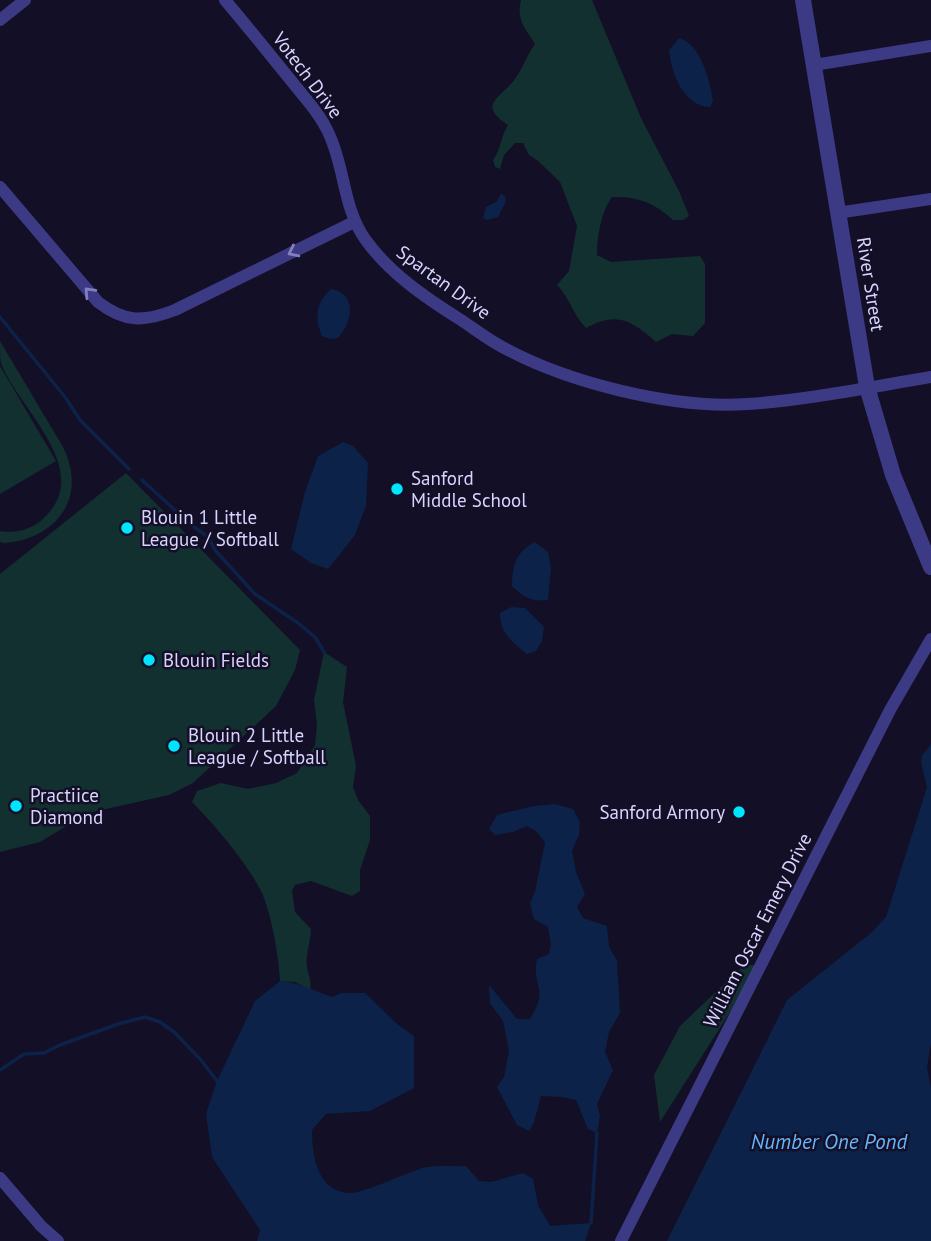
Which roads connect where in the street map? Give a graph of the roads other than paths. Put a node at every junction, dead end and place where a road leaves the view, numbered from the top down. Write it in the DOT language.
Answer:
graph roads {
  1 [pos="25,0"];
  2 [pos="225,0"];
  3 [pos="803,0"];
  4 [pos="0,20"];
  5 [pos="931,46"];
  6 [pos="814,65"];
  7 [pos="0,187"];
  8 [pos="931,199"];
  9 [pos="838,213"];
  10 [pos="354,222"];
  11 [pos="931,377"];
  12 [pos="867,387"];
  13 [pos="931,567"];
  14 [pos="931,639"];
  15 [pos="0,1178"];
  16 [pos="58,1241"];
  17 [pos="621,1241"];
  1 -- 4 [label="street"];
  2 -- 10 [label="street, Votech Drive"];
  3 -- 6 [label="street, River Street"];
  5 -- 6 [label="street"];
  6 -- 9 [label="street, River Street"];
  10 -- 7 [label="street, one-way"];
  8 -- 9 [label="street"];
  9 -- 12 [label="street, River Street"];
  10 -- 12 [label="street, Spartan Drive"];
  11 -- 12 [label="street, Spartan Drive"];
  12 -- 13 [label="street, River Street"];
  14 -- 17 [label="street, William Oscar Emery Drive"];
  15 -- 16 [label="street"];
}
